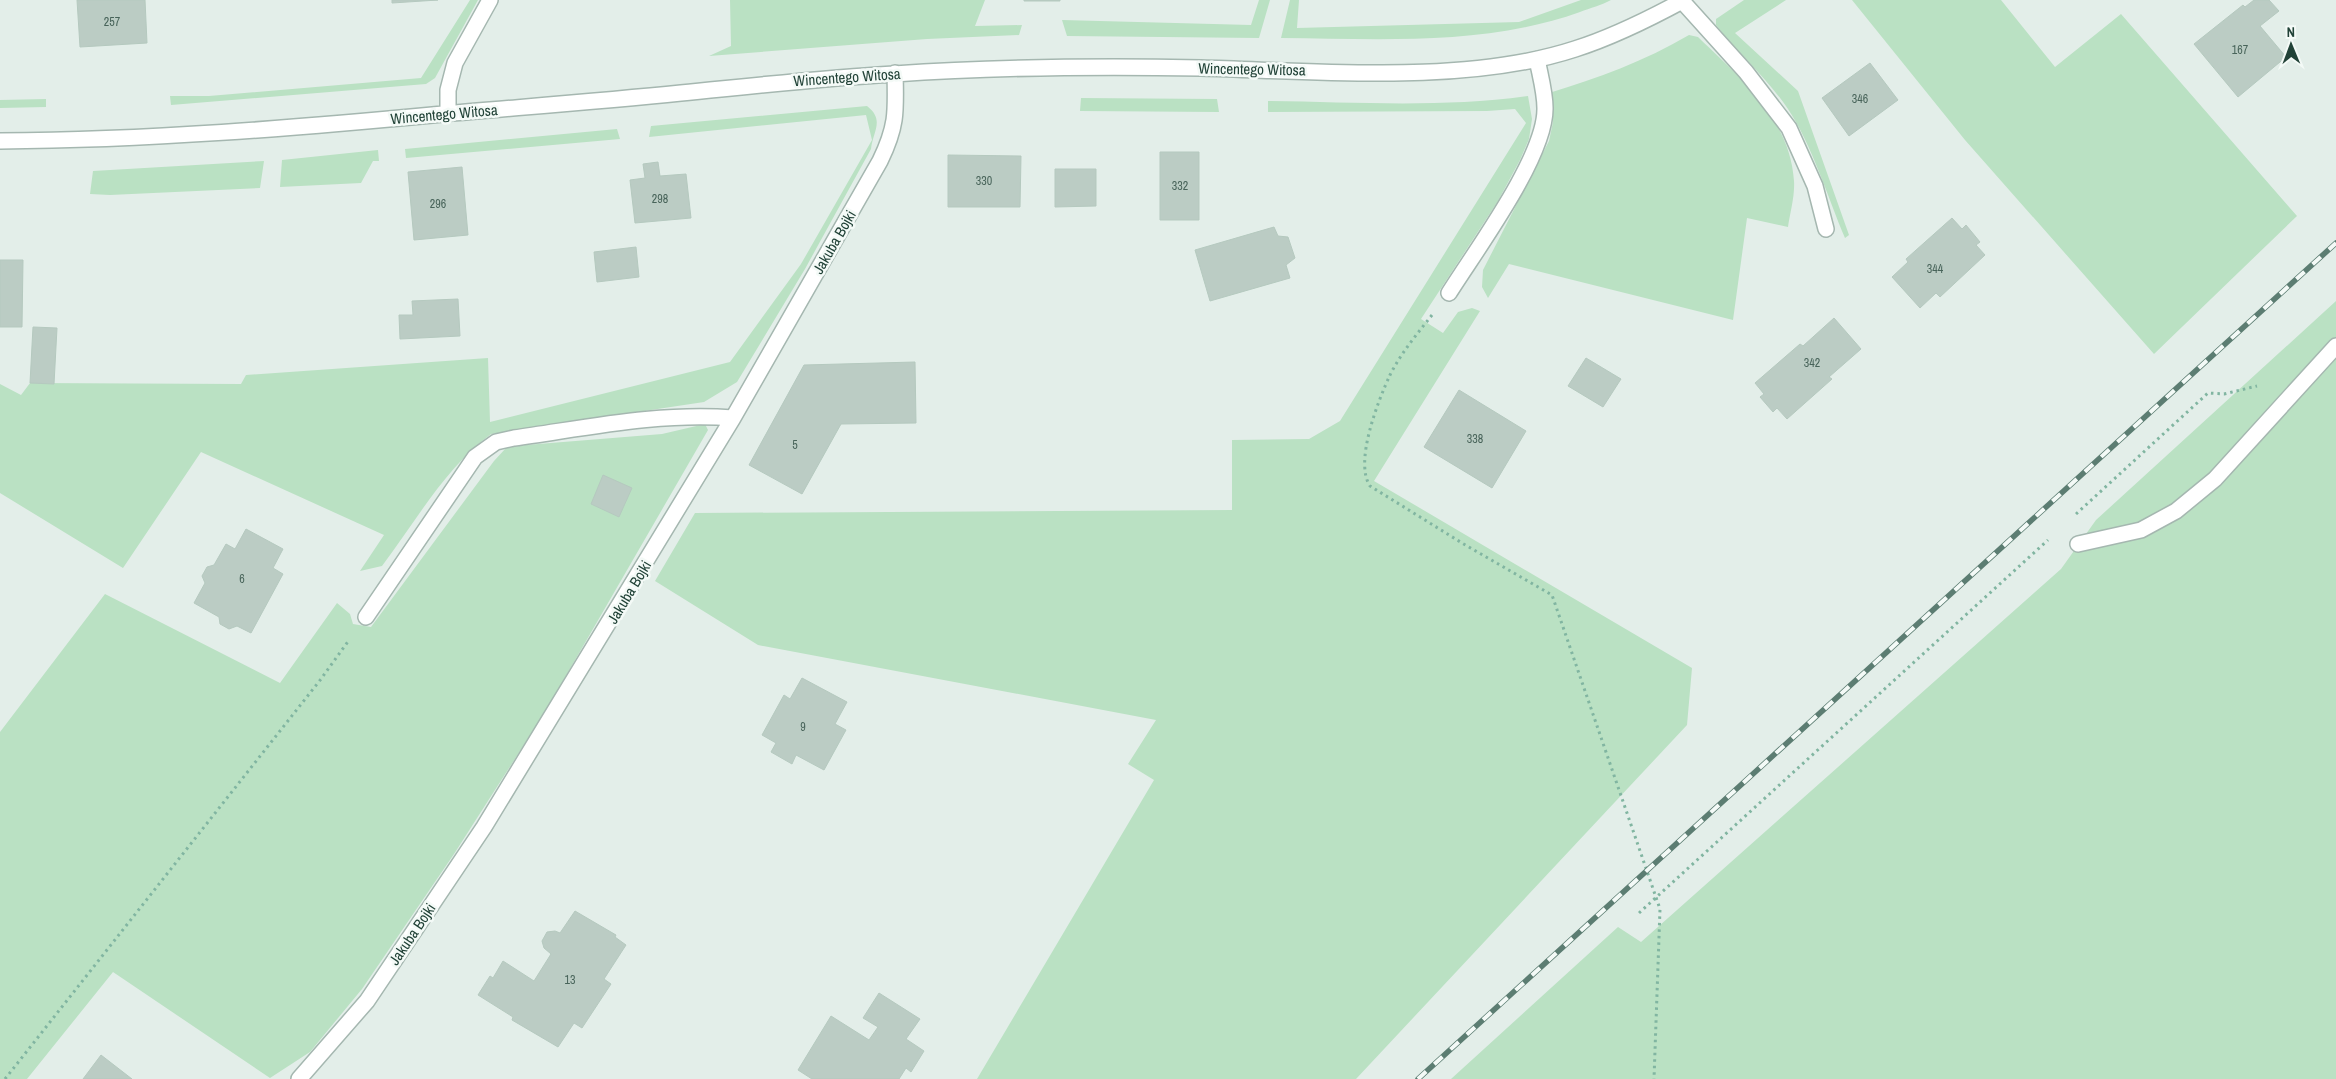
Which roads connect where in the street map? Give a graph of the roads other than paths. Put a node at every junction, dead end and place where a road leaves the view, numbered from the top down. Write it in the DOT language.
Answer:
graph roads {
  1 [pos="490,0"];
  2 [pos="1683,1"];
  3 [pos="1537,59"];
  4 [pos="895,74"];
  5 [pos="448,114"];
  6 [pos="0,142"];
  7 [pos="1826,229"];
  8 [pos="1449,293"];
  9 [pos="2336,346"];
  10 [pos="733,418"];
  11 [pos="2078,544"];
  12 [pos="366,617"];
  13 [pos="299,1079"];
  1 -- 5 [label="street"];
  2 -- 3 [label="street, Wincentego Witosa"];
  2 -- 7 [label="street"];
  3 -- 4 [label="street, Wincentego Witosa"];
  3 -- 8 [label="street"];
  4 -- 5 [label="street, Wincentego Witosa"];
  4 -- 10 [label="street, Jakuba Bojki"];
  5 -- 6 [label="street, Wincentego Witosa"];
  9 -- 11 [label="street"];
  10 -- 12 [label="street"];
  10 -- 13 [label="street, Jakuba Bojki"];
}
